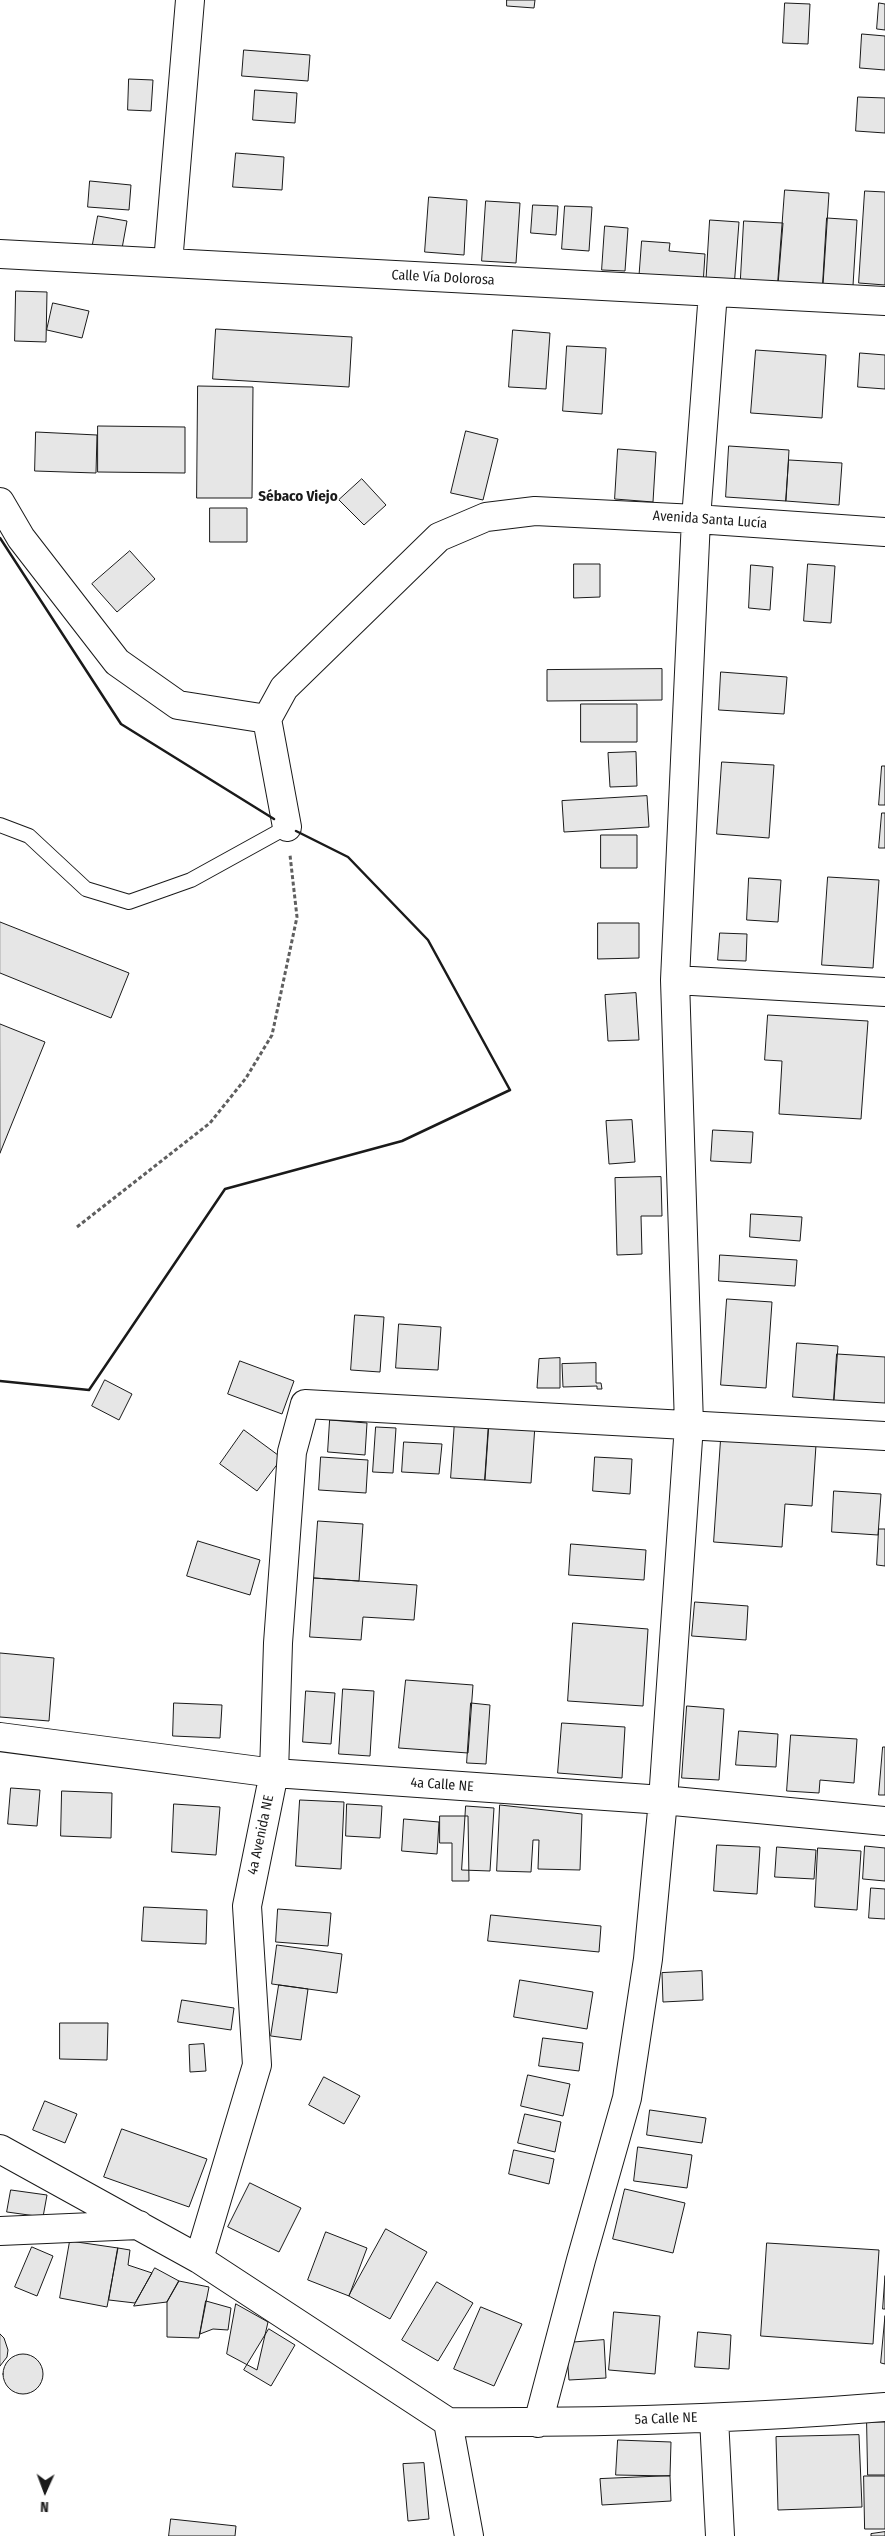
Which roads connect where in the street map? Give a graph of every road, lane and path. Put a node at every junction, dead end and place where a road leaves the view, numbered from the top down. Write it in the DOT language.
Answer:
graph roads {
  1 [pos="190,0"];
  2 [pos="0,254"];
  3 [pos="168,263"];
  4 [pos="713,292"];
  5 [pos="885,301"];
  6 [pos="0,502"];
  7 [pos="696,519"];
  8 [pos="885,532"];
  9 [pos="267,719"];
  10 [pos="0,825"];
  11 [pos="287,827"];
  12 [pos="675,980"];
  13 [pos="885,992"];
  14 [pos="77,1227"];
  15 [pos="689,1425"];
  16 [pos="885,1436"];
  17 [pos="0,1736"];
  18 [pos="274,1773"];
  19 [pos="663,1800"];
  20 [pos="885,1821"];
  21 [pos="0,2149"];
  22 [pos="139,2225"];
  23 [pos="0,2231"];
  24 [pos="199,2259"];
  25 [pos="885,2407"];
  26 [pos="714,2418"];
  27 [pos="448,2422"];
  28 [pos="538,2423"];
  29 [pos="469,2536"];
  30 [pos="720,2536"];
  1 -- 3 [label="street"];
  2 -- 3 [label="street, Calle Vía Dolorosa"];
  3 -- 4 [label="street, Calle Vía Dolorosa"];
  4 -- 5 [label="street, Calle Vía Dolorosa"];
  4 -- 7 [label="street"];
  6 -- 9 [label="street"];
  7 -- 8 [label="street, Avenida Santa Lucía"];
  7 -- 9 [label="street, Avenida Santa Lucía"];
  7 -- 12 [label="street"];
  9 -- 11 [label="street"];
  10 -- 11 [label="lane"];
  11 -- 14 [label="path"];
  12 -- 13 [label="street"];
  12 -- 15 [label="street"];
  15 -- 16 [label="street"];
  15 -- 18 [label="street, 4a Avenida NE"];
  15 -- 19 [label="street"];
  17 -- 18 [label="street, 4a Calle NE"];
  18 -- 19 [label="street, 4a Calle NE"];
  18 -- 24 [label="street, 4a Avenida NE"];
  19 -- 20 [label="street, 4a Calle NE"];
  19 -- 28 [label="street"];
  21 -- 22 [label="street"];
  22 -- 23 [label="street"];
  22 -- 24 [label="street"];
  24 -- 27 [label="street"];
  25 -- 26 [label="street, 5a Calle NE"];
  26 -- 28 [label="street, 5a Calle NE"];
  26 -- 30 [label="street"];
  27 -- 28 [label="street, 5a Calle NE"];
  27 -- 29 [label="street"];
}
